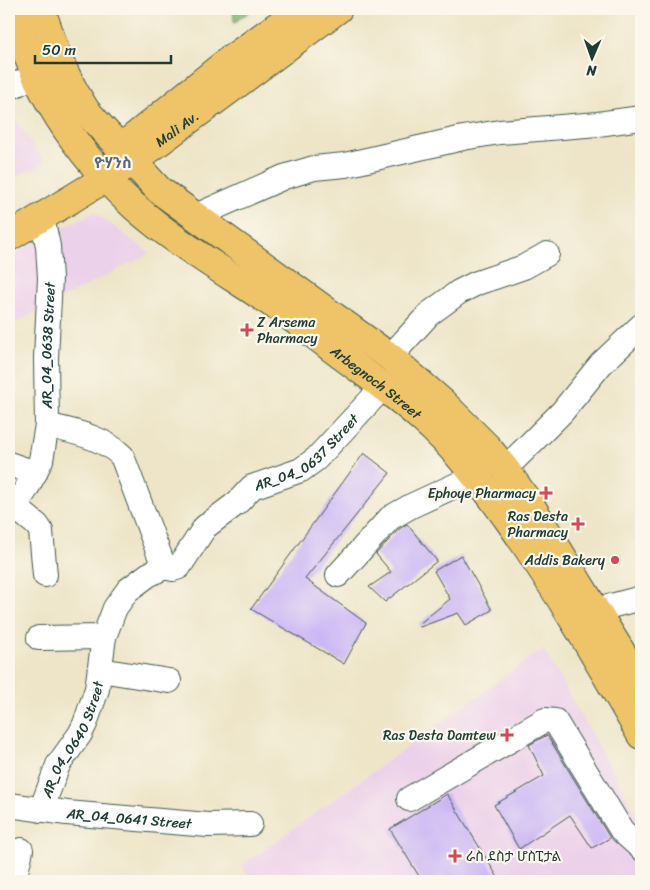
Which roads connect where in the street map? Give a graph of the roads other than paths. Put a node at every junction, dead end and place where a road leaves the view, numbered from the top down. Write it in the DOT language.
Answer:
graph roads {
  1 [pos="301,9"];
  2 [pos="338,9"];
  3 [pos="20,14"];
  4 [pos="233,72"];
  5 [pos="36,75"];
  6 [pos="9,88"];
  7 [pos="641,118"];
  8 [pos="126,155"];
  9 [pos="100,172"];
  10 [pos="196,216"];
  11 [pos="9,218"];
  12 [pos="42,218"];
  13 [pos="9,237"];
  14 [pos="547,254"];
  15 [pos="641,326"];
  16 [pos="390,357"];
  17 [pos="383,387"];
  18 [pos="47,425"];
  19 [pos="9,464"];
  20 [pos="505,469"];
  21 [pos="35,473"];
  22 [pos="476,476"];
  23 [pos="12,510"];
  24 [pos="164,567"];
  25 [pos="45,575"];
  26 [pos="338,575"];
  27 [pos="641,598"];
  28 [pos="596,610"];
  29 [pos="104,636"];
  30 [pos="39,638"];
  31 [pos="100,670"];
  32 [pos="169,682"];
  33 [pos="641,684"];
  34 [pos="641,735"];
  35 [pos="409,799"];
  36 [pos="9,805"];
  37 [pos="42,810"];
  38 [pos="250,824"];
  39 [pos="641,848"];
  40 [pos="21,850"];
  41 [pos="14,881"];
  1 -- 4 [label="main road, Mali Av."];
  2 -- 4 [label="main road, Mali Av."];
  3 -- 5 [label="main road, Arbegnoch Street"];
  3 -- 8 [label="main road, Arbegnoch Street"];
  4 -- 8 [label="main road, Mali Av."];
  5 -- 6 [label="street"];
  5 -- 9 [label="main road, Arbegnoch Street"];
  7 -- 10 [label="street"];
  8 -- 9 [label="main road, Mali Av."];
  8 -- 10 [label="main road, Arbegnoch Street"];
  9 -- 11 [label="main road, Mali Av."];
  9 -- 12 [label="main road, Mali Av."];
  9 -- 17 [label="main road, Arbegnoch Street"];
  10 -- 16 [label="main road, Arbegnoch Street"];
  12 -- 13 [label="main road, Mali Av."];
  12 -- 18 [label="street, AR_04_0638 Street"];
  14 -- 16 [label="street"];
  15 -- 20 [label="street"];
  16 -- 20 [label="main road, Arbegnoch Street"];
  17 -- 22 [label="main road, Arbegnoch Street"];
  17 -- 24 [label="street, AR_04_0637 Street"];
  18 -- 21 [label="street, AR_04_0638 Street"];
  18 -- 24 [label="street"];
  19 -- 21 [label="street"];
  20 -- 28 [label="main road, Arbegnoch Street"];
  21 -- 23 [label="street, AR_04_0638 Street"];
  22 -- 26 [label="street"];
  22 -- 34 [label="main road, Arbegnoch Street"];
  23 -- 25 [label="street, AR_04_0638 Street"];
  24 -- 29 [label="street, AR_04_0640 Street"];
  27 -- 28 [label="street"];
  28 -- 33 [label="main road, Arbegnoch Street"];
  29 -- 30 [label="street"];
  29 -- 31 [label="street, AR_04_0640 Street"];
  31 -- 32 [label="street, AR_04_0640 Street"];
  31 -- 37 [label="street, AR_04_0640 Street"];
  35 -- 39 [label="street"];
  36 -- 37 [label="street, AR_04_0641 Street"];
  37 -- 38 [label="street, AR_04_0641 Street"];
  40 -- 41 [label="street"];
}
